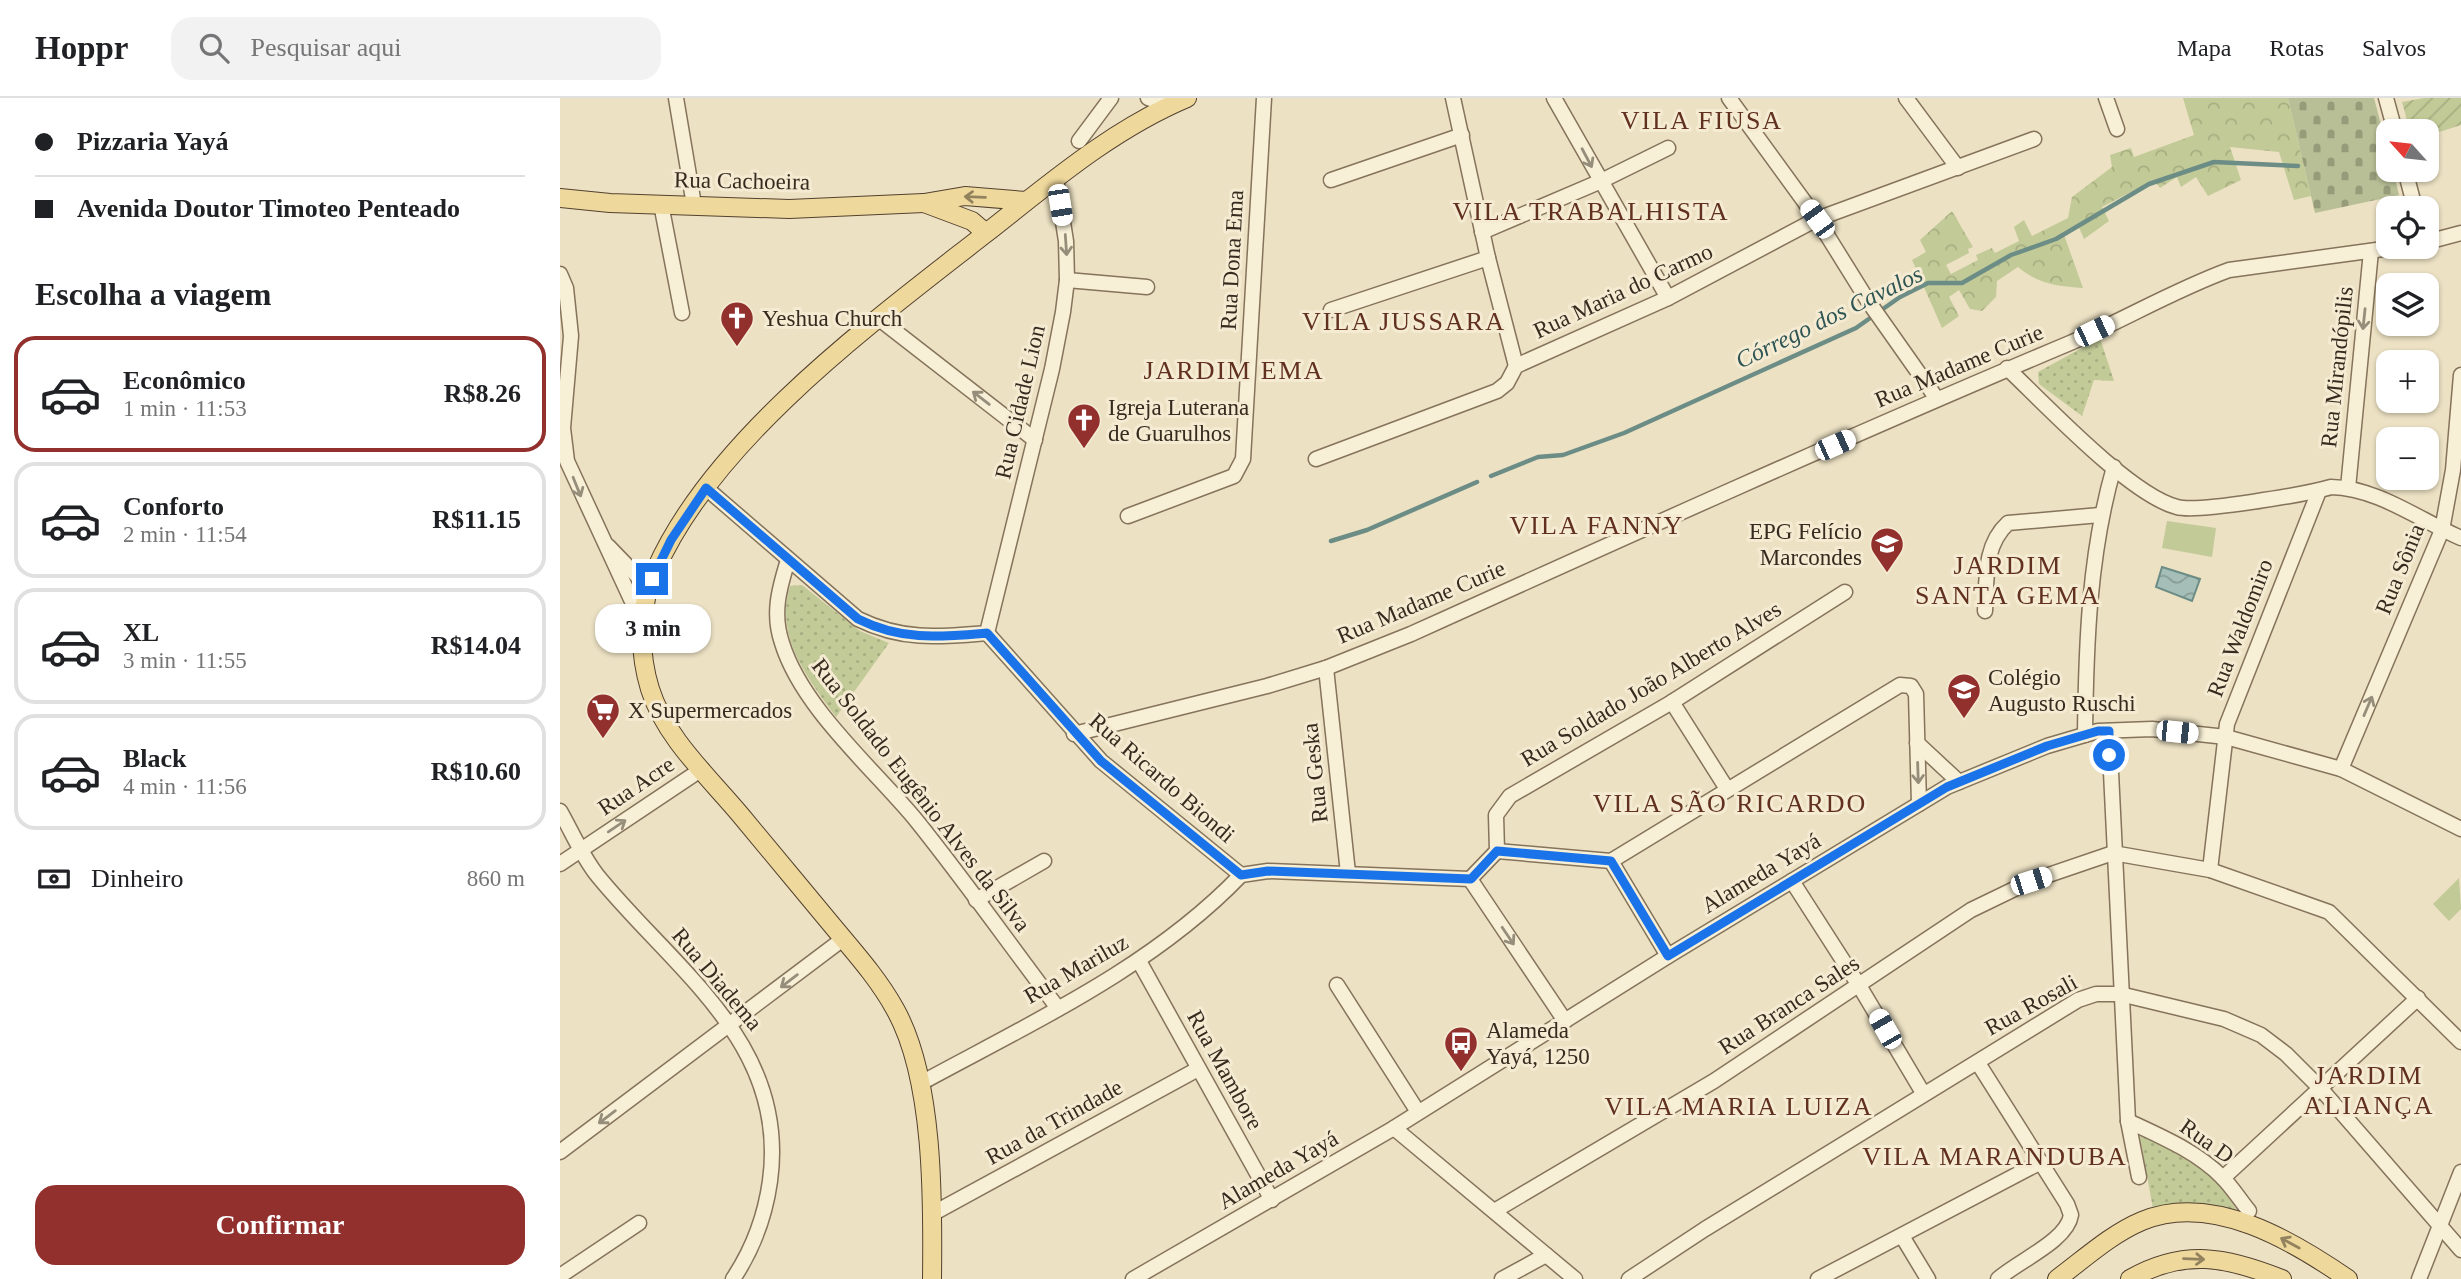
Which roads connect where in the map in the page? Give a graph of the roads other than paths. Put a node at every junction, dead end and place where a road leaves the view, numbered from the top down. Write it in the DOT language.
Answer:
graph roads {
  1 [pos="677,98"];
  2 [pos="1111,98"];
  3 [pos="1187,98"];
  4 [pos="1264,98"];
  5 [pos="1453,98"];
  6 [pos="1555,98"];
  7 [pos="1729,98"];
  8 [pos="1906,98"];
  9 [pos="2106,98"];
  10 [pos="2386,98"];
  11 [pos="1155,104"];
  12 [pos="2392,119"];
  13 [pos="2117,129"];
  14 [pos="1462,135"];
  15 [pos="2034,139"];
  16 [pos="1079,141"];
  17 [pos="1668,148"];
  18 [pos="1958,167"];
  19 [pos="1056,178"];
  20 [pos="1331,180"];
  21 [pos="1599,182"];
  22 [pos="560,198"];
  23 [pos="1026,201"];
  24 [pos="924,203"];
  25 [pos="661,204"];
  26 [pos="694,205"];
  27 [pos="1817,219"];
  28 [pos="1482,232"];
  29 [pos="986,233"];
  30 [pos="2461,233"];
  31 [pos="2439,239"];
  32 [pos="2376,250"];
  33 [pos="2371,251"];
  34 [pos="1488,258"];
  35 [pos="560,274"];
  36 [pos="1067,279"];
  37 [pos="1147,287"];
  38 [pos="1668,298"];
  39 [pos="1331,310"];
  40 [pos="682,313"];
  41 [pos="878,318"];
  42 [pos="1516,366"];
  43 [pos="2007,368"];
  44 [pos="2461,375"];
  45 [pos="1937,399"];
  46 [pos="2459,427"];
  47 [pos="1035,440"];
  48 [pos="1316,458"];
  49 [pos="2114,467"];
  50 [pos="706,488"];
  51 [pos="2348,488"];
  52 [pos="2319,491"];
  53 [pos="2100,515"];
  54 [pos="1128,516"];
  55 [pos="2442,530"];
  56 [pos="2461,538"];
  57 [pos="604,543"];
  58 [pos="788,560"];
  59 [pos="652,579"];
  60 [pos="1845,592"];
  61 [pos="1985,611"];
  62 [pos="642,623"];
  63 [pos="987,633"];
  64 [pos="1326,668"];
  65 [pos="1672,702"];
  66 [pos="2109,731"];
  67 [pos="1074,734"];
  68 [pos="2085,735"];
  69 [pos="2225,737"];
  70 [pos="1917,743"];
  71 [pos="702,769"];
  72 [pos="2341,769"];
  73 [pos="1959,782"];
  74 [pos="1727,789"];
  75 [pos="1919,804"];
  76 [pos="560,811"];
  77 [pos="2460,826"];
  78 [pos="581,850"];
  79 [pos="1497,851"];
  80 [pos="2113,853"];
  81 [pos="1044,861"];
  82 [pos="1611,861"];
  83 [pos="560,864"];
  84 [pos="2210,870"];
  85 [pos="1348,873"];
  86 [pos="1241,875"];
  87 [pos="1471,879"];
  88 [pos="1792,881"];
  89 [pos="976,900"];
  90 [pos="844,939"];
  91 [pos="1668,956"];
  92 [pos="1139,961"];
  93 [pos="1337,985"];
  94 [pos="1860,986"];
  95 [pos="2120,994"];
  96 [pos="2418,998"];
  97 [pos="1057,1007"];
  98 [pos="1565,1021"];
  99 [pos="730,1025"];
  100 [pos="2461,1042"];
  101 [pos="1978,1063"];
  102 [pos="1198,1069"];
  103 [pos="920,1083"];
  104 [pos="2321,1089"];
  105 [pos="1923,1093"];
  106 [pos="1418,1112"];
  107 [pos="2128,1121"];
  108 [pos="1394,1128"];
  109 [pos="560,1152"];
  110 [pos="2041,1162"];
  111 [pos="2461,1172"];
  112 [pos="2139,1177"];
  113 [pos="2223,1178"];
  114 [pos="1272,1200"];
  115 [pos="1496,1210"];
  116 [pos="2249,1211"];
  117 [pos="932,1214"];
  118 [pos="639,1223"];
  119 [pos="2441,1224"];
  120 [pos="1902,1236"];
  121 [pos="2461,1250"];
  122 [pos="1546,1255"];
  123 [pos="560,1276"];
  124 [pos="733,1279"];
  125 [pos="932,1279"];
  126 [pos="1133,1279"];
  127 [pos="1502,1279"];
  128 [pos="1575,1279"];
  129 [pos="1629,1279"];
  130 [pos="1818,1279"];
  131 [pos="1928,1279"];
  132 [pos="1998,1279"];
  133 [pos="2057,1279"];
  134 [pos="2130,1279"];
  135 [pos="2282,1279"];
  136 [pos="2348,1279"];
  137 [pos="2419,1279"];
  1 -- 26 [label="street"];
  2 -- 16 [label="street"];
  3 -- 11 [label="main road"];
  4 -- 54 [label="street, Rua Dona Ema"];
  5 -- 14 [label="street"];
  6 -- 21 [label="street, one-way"];
  7 -- 27 [label="street"];
  8 -- 18 [label="street"];
  9 -- 13 [label="street"];
  10 -- 12 [label="street"];
  11 -- 19 [label="main road"];
  14 -- 20 [label="street"];
  14 -- 28 [label="street"];
  15 -- 18 [label="street, Rua Maria do Carmo"];
  17 -- 21 [label="street"];
  18 -- 27 [label="street, Rua Maria do Carmo"];
  19 -- 23 [label="main road"];
  19 -- 36 [label="street, Rua Cidade Lion, one-way"];
  21 -- 28 [label="street"];
  21 -- 38 [label="street"];
  22 -- 25 [label="main road, Rua Cachoeira"];
  23 -- 24 [label="main road, Rua Cachoeira, one-way"];
  23 -- 29 [label="main road"];
  24 -- 26 [label="main road, Rua Cachoeira"];
  24 -- 29 [label="main road, Rua Cachoeira"];
  25 -- 26 [label="main road, Rua Cachoeira"];
  25 -- 40 [label="street"];
  27 -- 38 [label="street, Rua Maria do Carmo"];
  27 -- 45 [label="street"];
  28 -- 34 [label="street"];
  29 -- 41 [label="main road"];
  30 -- 31 [label="street"];
  32 -- 33 [label="street, Rua Madame Curie"];
  33 -- 43 [label="street, Rua Madame Curie"];
  33 -- 51 [label="street, Rua Mirandópilis, one-way"];
  34 -- 39 [label="street"];
  34 -- 42 [label="street"];
  35 -- 57 [label="street, one-way"];
  36 -- 37 [label="street"];
  36 -- 47 [label="street, Rua Cidade Lion"];
  38 -- 42 [label="street, Rua Maria do Carmo"];
  47 -- 41 [label="street, one-way"];
  41 -- 50 [label="main road"];
  42 -- 48 [label="street, Rua Maria do Carmo"];
  43 -- 45 [label="street, Rua Madame Curie"];
  43 -- 49 [label="street"];
  44 -- 46 [label="street, Rua Sônia"];
  45 -- 64 [label="street, Rua Madame Curie"];
  46 -- 55 [label="street, Rua Sônia"];
  47 -- 63 [label="street, Rua Cidade Lion"];
  49 -- 52 [label="street"];
  49 -- 53 [label="street"];
  50 -- 58 [label="street"];
  50 -- 59 [label="main road"];
  51 -- 52 [label="street"];
  51 -- 55 [label="street"];
  52 -- 69 [label="street, Rua Waldomiro"];
  53 -- 61 [label="street"];
  53 -- 68 [label="street"];
  55 -- 56 [label="street"];
  72 -- 55 [label="street, Rua Sônia, one-way"];
  57 -- 59 [label="street"];
  57 -- 62 [label="street"];
  58 -- 63 [label="street"];
  58 -- 89 [label="street, Rua Soldado Eugênio Alves da Silva"];
  59 -- 62 [label="main road"];
  60 -- 65 [label="street, Rua Soldado João Alberto Alves"];
  62 -- 71 [label="main road"];
  63 -- 67 [label="street, Rua Ricardo Biondi"];
  64 -- 67 [label="street, Rua Madame Curie"];
  64 -- 85 [label="street, Rua Geska"];
  65 -- 74 [label="street"];
  65 -- 79 [label="street, Rua Soldado João Alberto Alves"];
  66 -- 68 [label="street, Alameda Yayá"];
  66 -- 69 [label="street, Alameda Yayá"];
  66 -- 80 [label="street"];
  67 -- 86 [label="street, Rua Ricardo Biondi"];
  68 -- 73 [label="street, Alameda Yayá"];
  69 -- 72 [label="street, Alameda Yayá"];
  69 -- 84 [label="street, Rua Waldomiro"];
  70 -- 73 [label="street"];
  70 -- 74 [label="street"];
  70 -- 75 [label="street, one-way"];
  78 -- 71 [label="street, Rua Acre, one-way"];
  71 -- 90 [label="main road"];
  72 -- 77 [label="street, Alameda Yayá"];
  73 -- 75 [label="street, Alameda Yayá"];
  74 -- 82 [label="street"];
  75 -- 88 [label="street, Alameda Yayá"];
  76 -- 78 [label="street, Rua Diadema"];
  78 -- 83 [label="street, Rua Acre"];
  78 -- 99 [label="street, Rua Diadema"];
  79 -- 82 [label="street"];
  79 -- 87 [label="street"];
  80 -- 84 [label="street"];
  80 -- 94 [label="street, Rua Branca Sales"];
  80 -- 95 [label="street"];
  81 -- 89 [label="street"];
  82 -- 91 [label="street"];
  84 -- 96 [label="street"];
  85 -- 86 [label="street, Rua Ricardo Biondi"];
  85 -- 87 [label="street, Rua Ricardo Biondi"];
  86 -- 92 [label="street, Rua Mariluz"];
  87 -- 98 [label="street, one-way"];
  88 -- 91 [label="street, Alameda Yayá"];
  88 -- 94 [label="street"];
  89 -- 97 [label="street, Rua Soldado Eugênio Alves da Silva"];
  90 -- 99 [label="street, one-way"];
  90 -- 103 [label="main road"];
  91 -- 98 [label="street, Alameda Yayá"];
  92 -- 97 [label="street, Rua Mariluz"];
  92 -- 102 [label="street, Rua Mambore"];
  93 -- 106 [label="street"];
  94 -- 105 [label="street"];
  94 -- 115 [label="street, Rua Branca Sales"];
  95 -- 101 [label="street, Rua Rosali"];
  95 -- 104 [label="street, Rua Rosali"];
  95 -- 107 [label="street"];
  96 -- 100 [label="street"];
  96 -- 104 [label="street"];
  97 -- 103 [label="street, Rua Mariluz"];
  98 -- 106 [label="street, Alameda Yayá"];
  99 -- 109 [label="street, one-way"];
  99 -- 124 [label="street, Rua Diadema"];
  101 -- 105 [label="street, Rua Rosali"];
  101 -- 110 [label="street"];
  102 -- 114 [label="street, Rua Mambore"];
  102 -- 117 [label="street, Rua da Trindade"];
  103 -- 117 [label="main road"];
  104 -- 113 [label="street"];
  104 -- 119 [label="street, Rua Rosali"];
  105 -- 129 [label="street, Rua Rosali"];
  106 -- 108 [label="street, Alameda Yayá"];
  107 -- 112 [label="street"];
  107 -- 113 [label="street, Rua D"];
  108 -- 114 [label="street, Alameda Yayá"];
  108 -- 115 [label="street"];
  110 -- 120 [label="street"];
  110 -- 132 [label="street"];
  111 -- 119 [label="street"];
  113 -- 116 [label="street, Rua D"];
  114 -- 126 [label="street, Alameda Yayá"];
  115 -- 122 [label="street"];
  117 -- 125 [label="main road"];
  118 -- 123 [label="street"];
  119 -- 121 [label="street, Rua Rosali"];
  119 -- 137 [label="street"];
  120 -- 130 [label="street"];
  120 -- 131 [label="street"];
  122 -- 127 [label="street"];
  122 -- 128 [label="street"];
  136 -- 133 [label="main road, one-way"];
  134 -- 135 [label="main road, one-way"];
}
